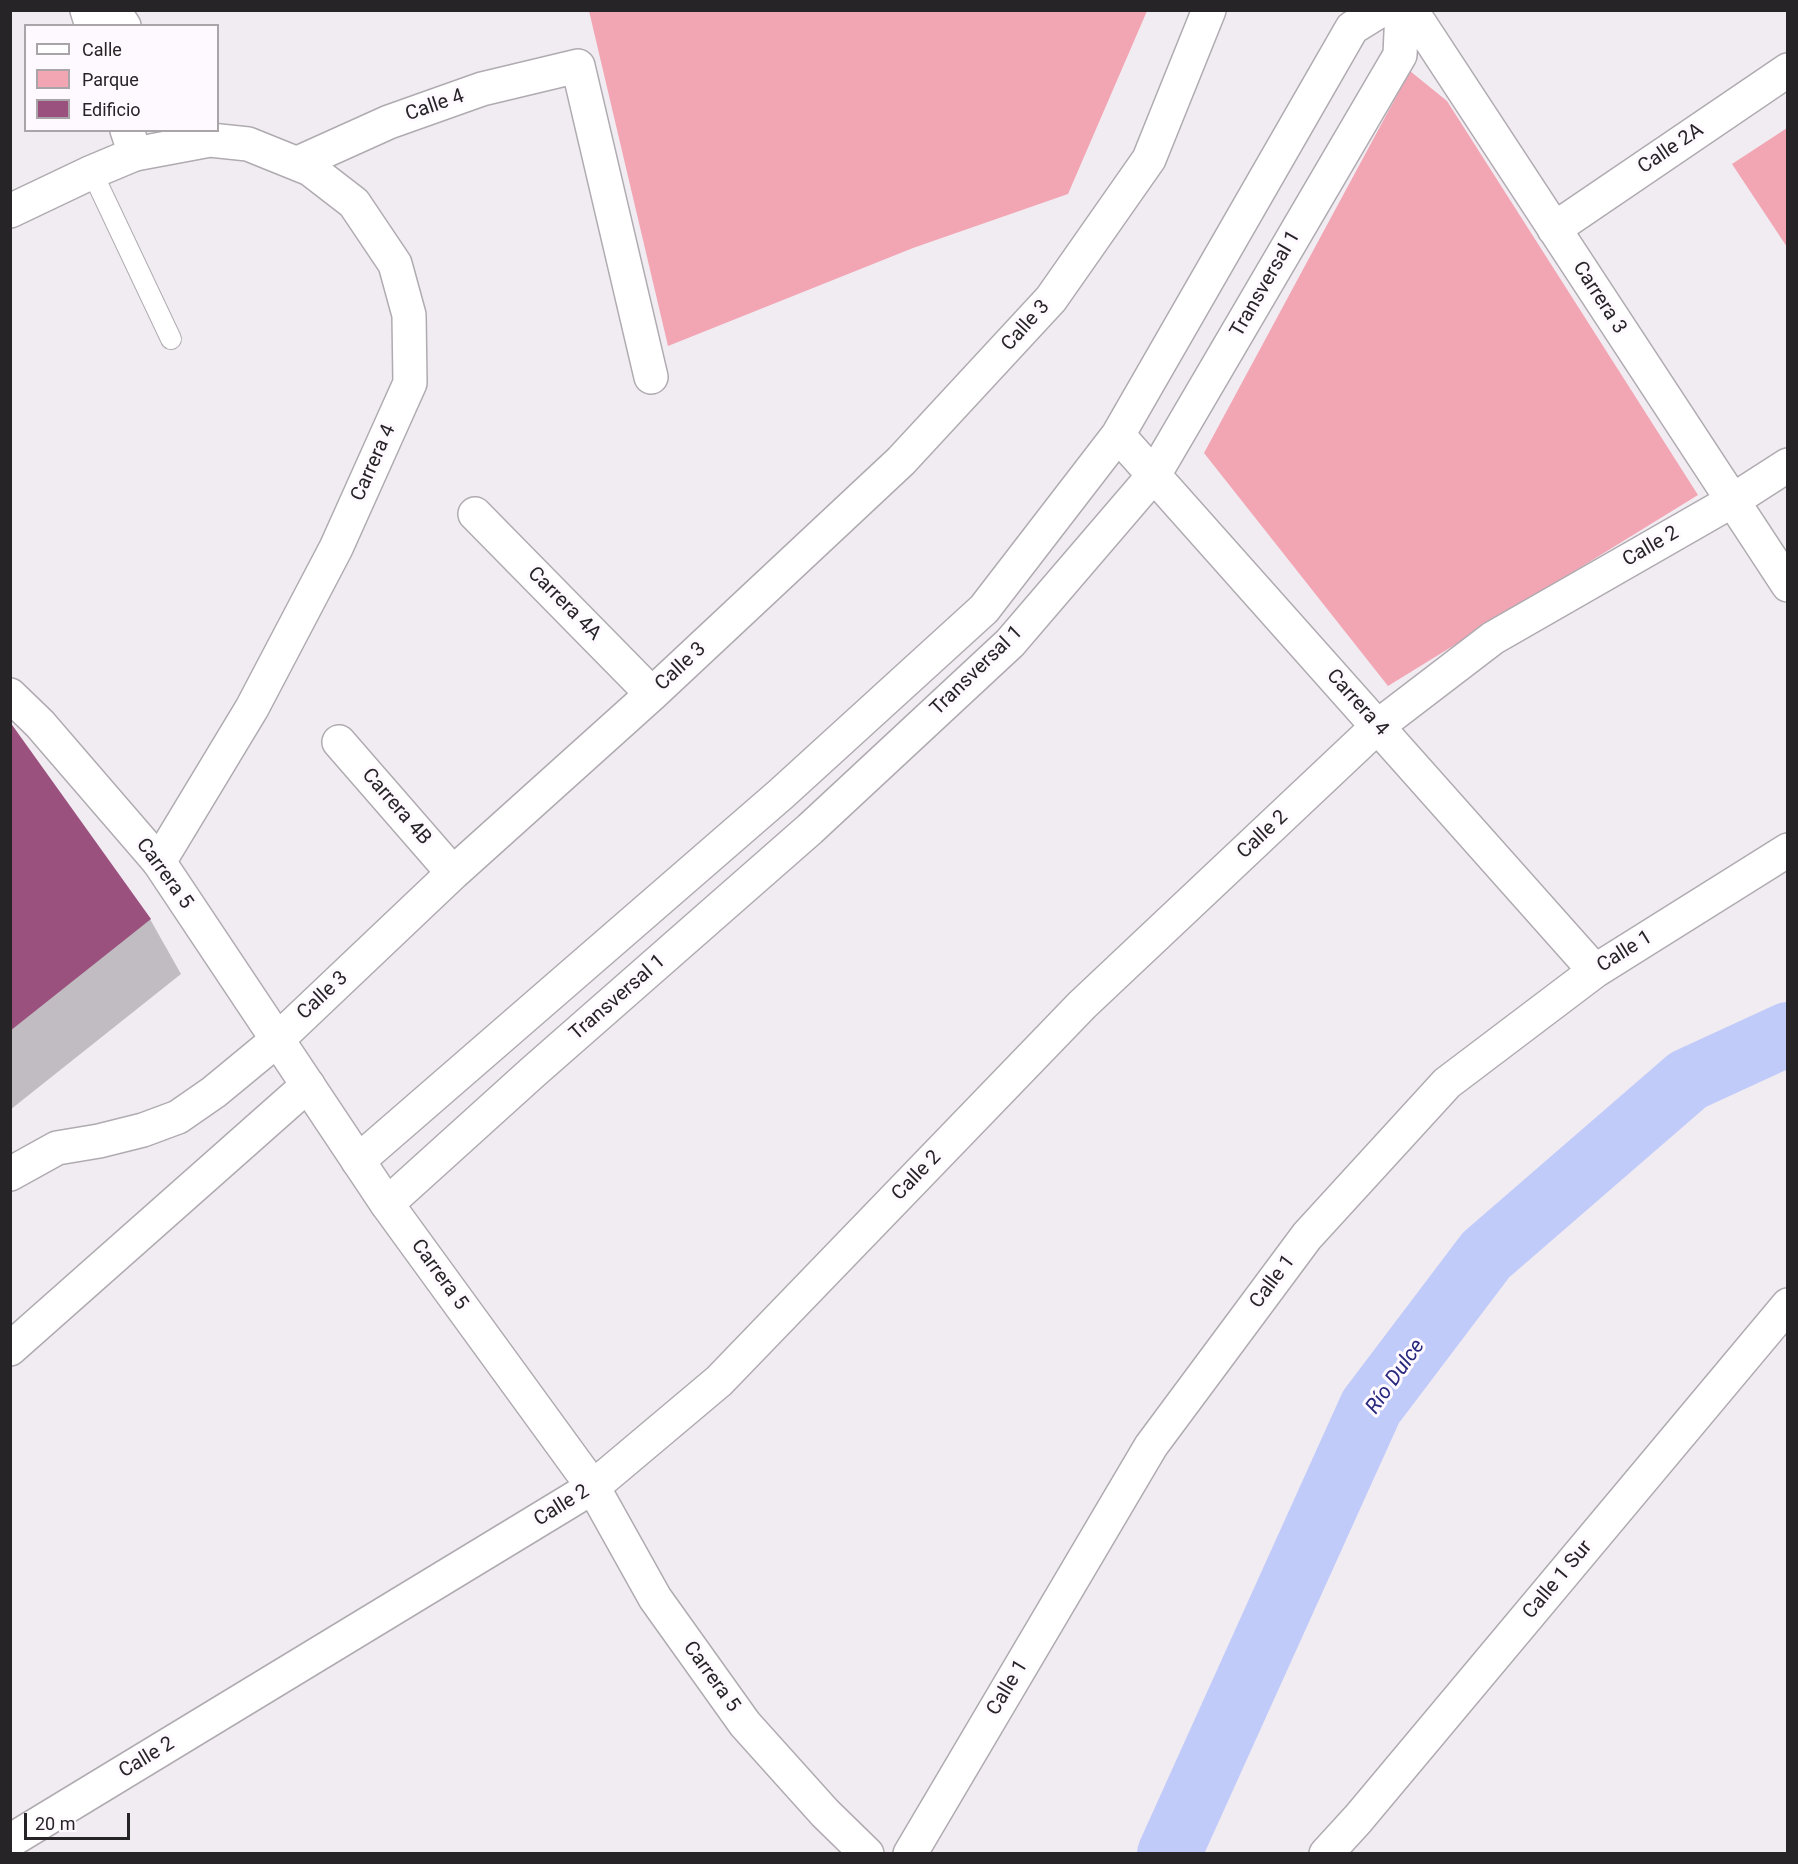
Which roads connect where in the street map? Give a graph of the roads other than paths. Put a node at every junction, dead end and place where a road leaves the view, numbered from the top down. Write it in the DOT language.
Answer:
graph roads {
  1 [pos="113,10"];
  2 [pos="1209,10"];
  3 [pos="1381,10"];
  4 [pos="1402,10"];
  5 [pos="1411,10"];
  6 [pos="123,24"];
  7 [pos="1788,70"];
  8 [pos="206,135"];
  9 [pos="131,142"];
  10 [pos="298,163"];
  11 [pos="92,172"];
  12 [pos="10,212"];
  13 [pos="1554,229"];
  14 [pos="171,339"];
  15 [pos="651,377"];
  16 [pos="1118,435"];
  17 [pos="1788,465"];
  18 [pos="1154,475"];
  19 [pos="1732,501"];
  20 [pos="475,514"];
  21 [pos="1788,585"];
  22 [pos="652,694"];
  23 [pos="10,695"];
  24 [pos="1378,726"];
  25 [pos="339,742"];
  26 [pos="1788,850"];
  27 [pos="159,862"];
  28 [pos="453,873"];
  29 [pos="1595,971"];
  30 [pos="277,1040"];
  31 [pos="308,1085"];
  32 [pos="358,1161"];
  33 [pos="10,1173"];
  34 [pos="387,1204"];
  35 [pos="1788,1305"];
  36 [pos="10,1349"];
  37 [pos="593,1487"];
  38 [pos="10,1841"];
  39 [pos="867,1854"];
  40 [pos="910,1854"];
  41 [pos="1326,1854"];
  1 -- 6 [label="street"];
  2 -- 22 [label="street, Calle 3"];
  3 -- 16 [label="street, Transversal 1"];
  4 -- 18 [label="street, Transversal 1"];
  5 -- 13 [label="street, Carrera 3"];
  7 -- 13 [label="street, Calle 2A"];
  8 -- 9 [label="street"];
  8 -- 10 [label="street, Carrera 4"];
  9 -- 11 [label="street"];
  10 -- 15 [label="street, Calle 4"];
  10 -- 27 [label="street, Carrera 4"];
  11 -- 12 [label="street"];
  11 -- 14 [label="lane"];
  13 -- 19 [label="street, Carrera 3"];
  16 -- 18 [label="street, Carrera 4"];
  16 -- 32 [label="street, Transversal 1"];
  17 -- 19 [label="street, Calle 2"];
  18 -- 24 [label="street, Carrera 4"];
  18 -- 34 [label="street, Transversal 1"];
  19 -- 21 [label="street, Carrera 3"];
  19 -- 24 [label="street, Calle 2"];
  20 -- 22 [label="street, Carrera 4A"];
  22 -- 28 [label="street, Calle 3"];
  23 -- 27 [label="street, Carrera 5"];
  24 -- 29 [label="street, Carrera 4"];
  24 -- 37 [label="street, Calle 2"];
  25 -- 28 [label="street, Carrera 4B"];
  26 -- 29 [label="street, Calle 1"];
  27 -- 30 [label="street, Carrera 5"];
  28 -- 30 [label="street, Calle 3"];
  29 -- 40 [label="street, Calle 1"];
  30 -- 31 [label="street, Carrera 5"];
  30 -- 33 [label="street, Calle 3"];
  31 -- 32 [label="street, Carrera 5"];
  31 -- 36 [label="street"];
  32 -- 34 [label="street, Carrera 5"];
  34 -- 37 [label="street, Carrera 5"];
  35 -- 41 [label="street, Calle 1 Sur"];
  37 -- 38 [label="street, Calle 2"];
  37 -- 39 [label="street, Carrera 5"];
}
